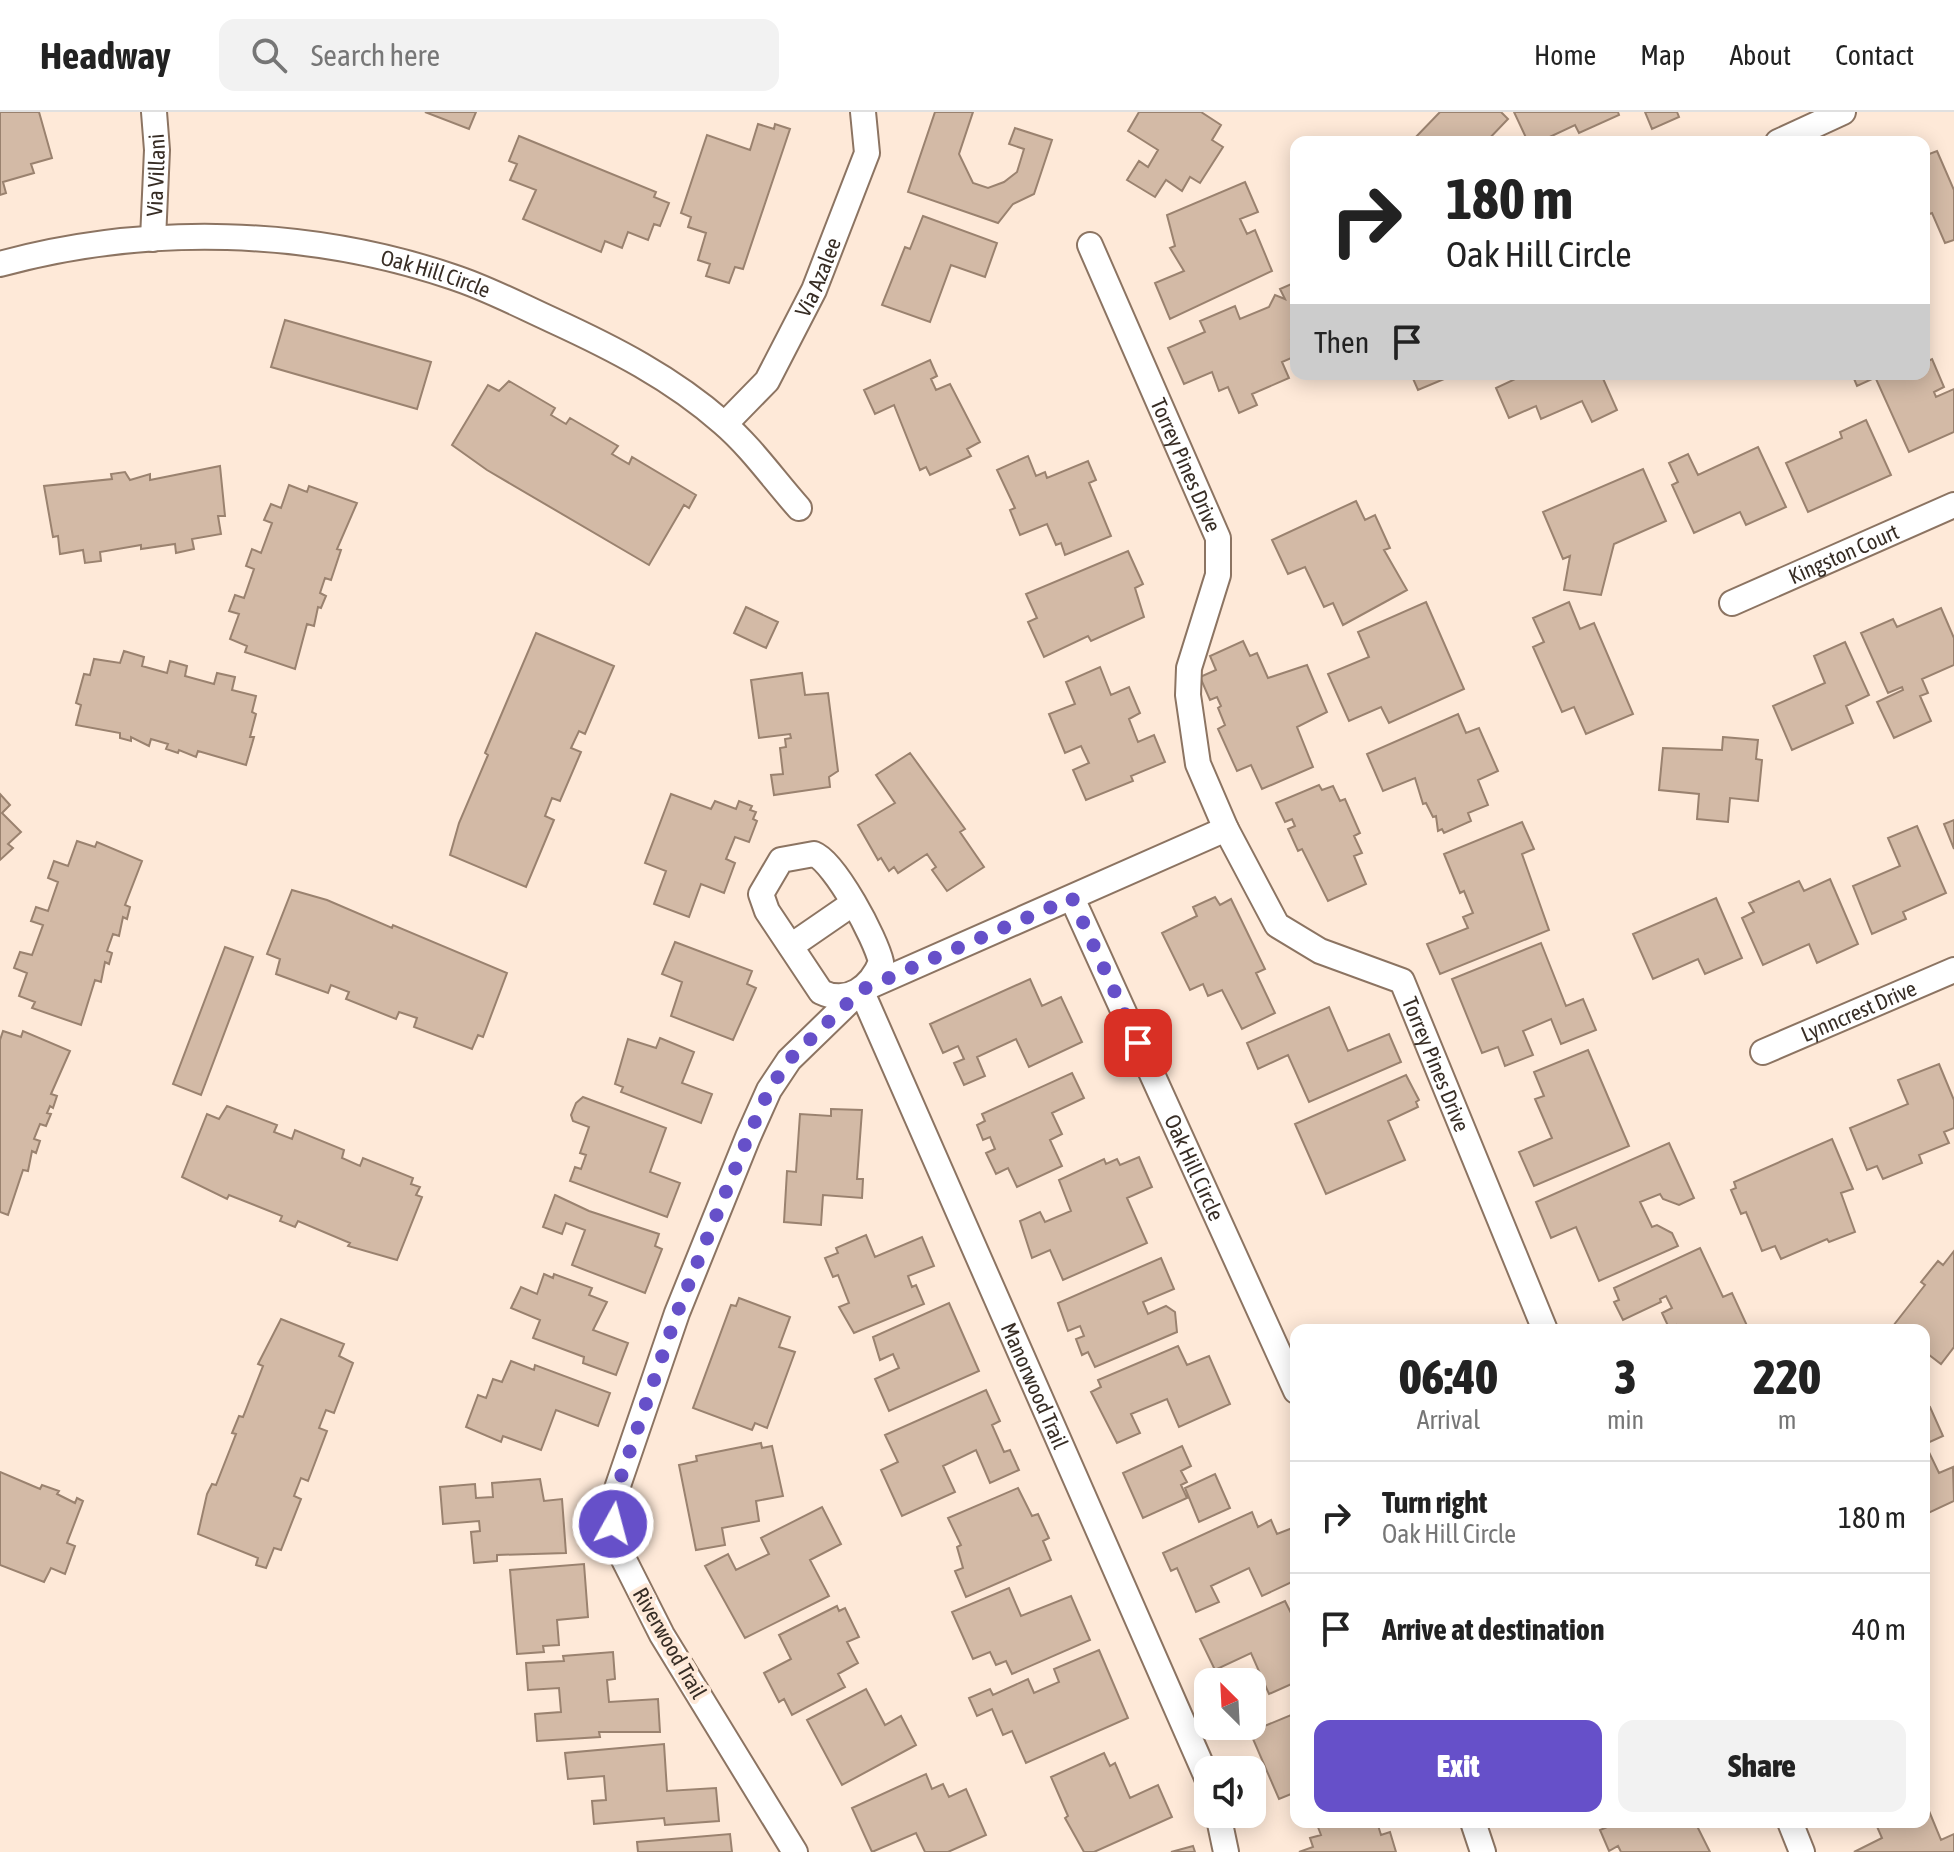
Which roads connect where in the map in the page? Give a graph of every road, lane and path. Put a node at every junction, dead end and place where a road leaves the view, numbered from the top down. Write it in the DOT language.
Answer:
graph roads {
  1 [pos="154,112"];
  2 [pos="863,112"];
  3 [pos="1843,112"];
  4 [pos="1791,136"];
  5 [pos="153,239"];
  6 [pos="1090,245"];
  7 [pos="0,264"];
  8 [pos="725,424"];
  9 [pos="1954,505"];
  10 [pos="799,508"];
  11 [pos="1732,603"];
  12 [pos="1226,829"];
  13 [pos="1072,898"];
  14 [pos="852,904"];
  15 [pos="791,946"];
  16 [pos="1954,970"];
  17 [pos="861,990"];
  18 [pos="1763,1052"];
  19 [pos="1543,1324"];
  20 [pos="1290,1378"];
  21 [pos="1197,1756"];
  22 [pos="1221,1828"];
  23 [pos="1475,1828"];
  24 [pos="1792,1828"];
  25 [pos="795,1852"];
  26 [pos="1226,1852"];
  27 [pos="1483,1852"];
  28 [pos="1802,1852"];
  1 -- 5 [label="street, Via Villani"];
  2 -- 8 [label="street, Via Azalee"];
  3 -- 4 [label="street"];
  5 -- 7 [label="street, Oak Hill Circle"];
  5 -- 8 [label="street, Oak Hill Circle"];
  6 -- 12 [label="street, Torrey Pines Drive"];
  8 -- 10 [label="street, Oak Hill Circle"];
  9 -- 11 [label="street, Kingston Court"];
  12 -- 13 [label="street"];
  12 -- 19 [label="street, Torrey Pines Drive"];
  13 -- 17 [label="street, Riverwood Trail"];
  13 -- 20 [label="street, Oak Hill Circle"];
  14 -- 15 [label="street"];
  14 -- 15 [label="street"];
  14 -- 17 [label="street"];
  15 -- 17 [label="street"];
  16 -- 18 [label="street, Lynncrest Drive"];
  17 -- 21 [label="street, Manorwood Trail"];
  17 -- 25 [label="street, Riverwood Trail"];
  22 -- 26 [label="street"];
  23 -- 27 [label="street"];
  24 -- 28 [label="street"];
}
